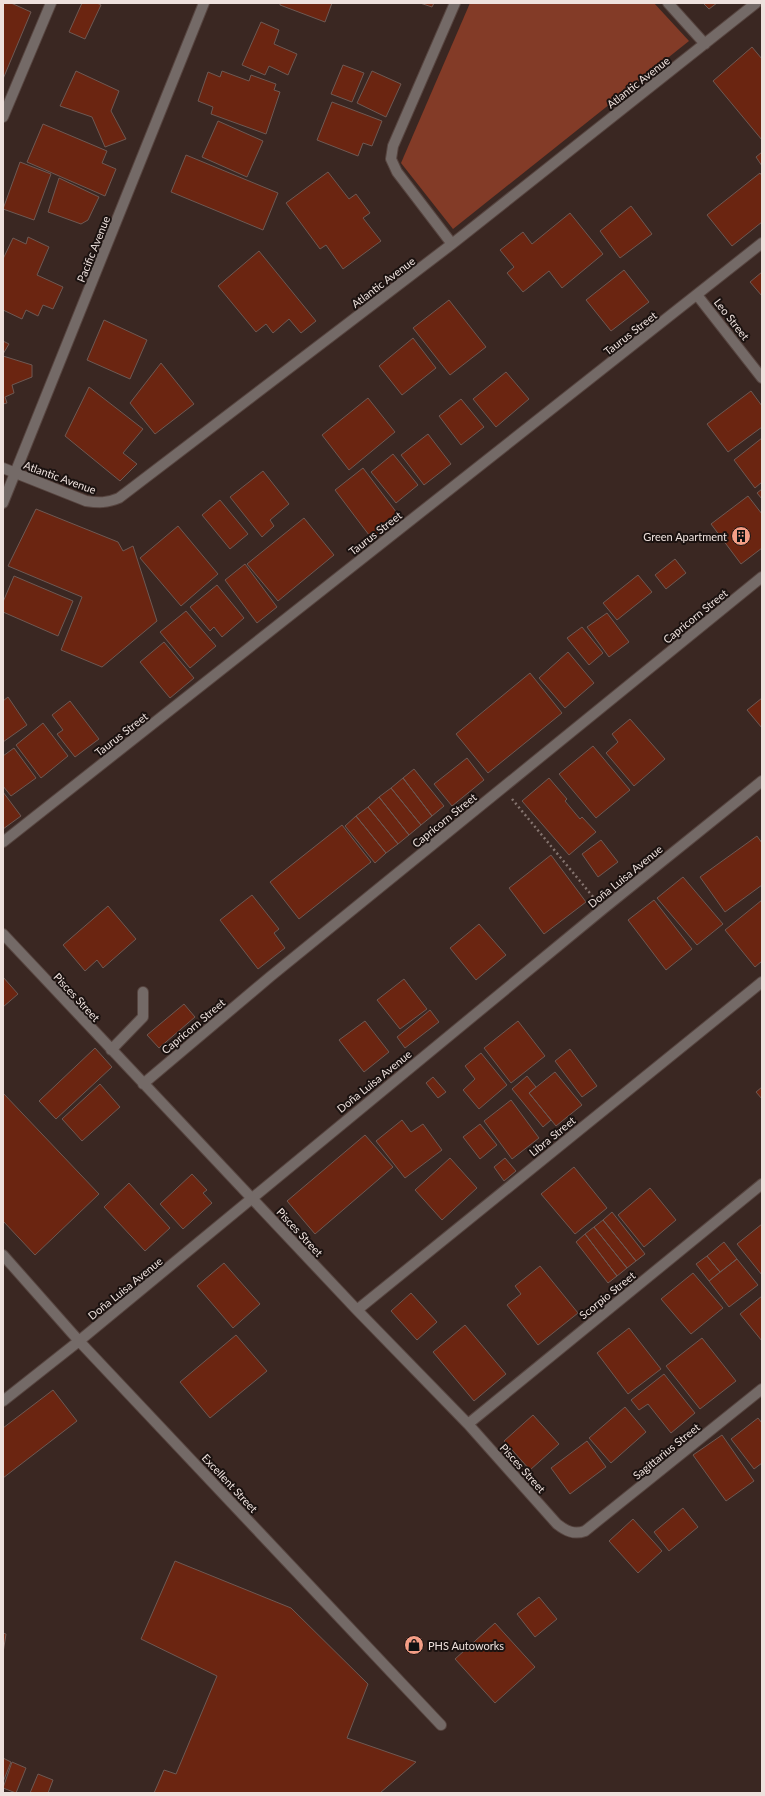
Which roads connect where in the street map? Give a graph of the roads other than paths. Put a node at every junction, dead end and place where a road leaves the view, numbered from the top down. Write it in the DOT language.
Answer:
graph roads {
  1 [pos="51,3"];
  2 [pos="204,3"];
  3 [pos="456,3"];
  4 [pos="668,3"];
  5 [pos="756,3"];
  6 [pos="705,44"];
  7 [pos="3,117"];
  8 [pos="762,243"];
  9 [pos="452,244"];
  10 [pos="697,295"];
  11 [pos="762,378"];
  12 [pos="3,468"];
  13 [pos="15,473"];
  14 [pos="3,503"];
  15 [pos="762,577"];
  16 [pos="762,781"];
  17 [pos="3,842"];
  18 [pos="3,934"];
  19 [pos="762,982"];
  20 [pos="143,992"];
  21 [pos="111,1050"];
  22 [pos="143,1084"];
  23 [pos="762,1184"];
  24 [pos="252,1198"];
  25 [pos="3,1255"];
  26 [pos="357,1310"];
  27 [pos="79,1341"];
  28 [pos="762,1389"];
  29 [pos="3,1401"];
  30 [pos="468,1424"];
  31 [pos="585,1531"];
  32 [pos="441,1725"];
  1 -- 7 [label="street"];
  2 -- 13 [label="street, Pacific Avenue"];
  3 -- 9 [label="street"];
  4 -- 6 [label="street"];
  5 -- 6 [label="street, Atlantic Avenue"];
  6 -- 9 [label="street, Atlantic Avenue"];
  8 -- 10 [label="street, Taurus Street"];
  9 -- 13 [label="street, Atlantic Avenue"];
  10 -- 11 [label="street, Leo Street"];
  10 -- 17 [label="street, Taurus Street"];
  12 -- 13 [label="street, Atlantic Avenue"];
  13 -- 14 [label="street, Pacific Avenue"];
  15 -- 22 [label="street, Capricorn Street"];
  16 -- 24 [label="street, Doña Luisa Avenue"];
  18 -- 21 [label="street, Pisces Street"];
  19 -- 26 [label="street, Libra Street"];
  20 -- 21 [label="street"];
  21 -- 22 [label="street, Pisces Street"];
  22 -- 24 [label="street, Pisces Street"];
  23 -- 30 [label="street, Scorpio Street"];
  24 -- 26 [label="street, Pisces Street"];
  24 -- 27 [label="street, Doña Luisa Avenue"];
  25 -- 27 [label="street, Excellent Street"];
  26 -- 30 [label="street, Pisces Street"];
  27 -- 29 [label="street, Doña Luisa Avenue"];
  27 -- 32 [label="street, Excellent Street"];
  28 -- 31 [label="street, Sagittarius Street"];
  30 -- 31 [label="street, Pisces Street"];
}
